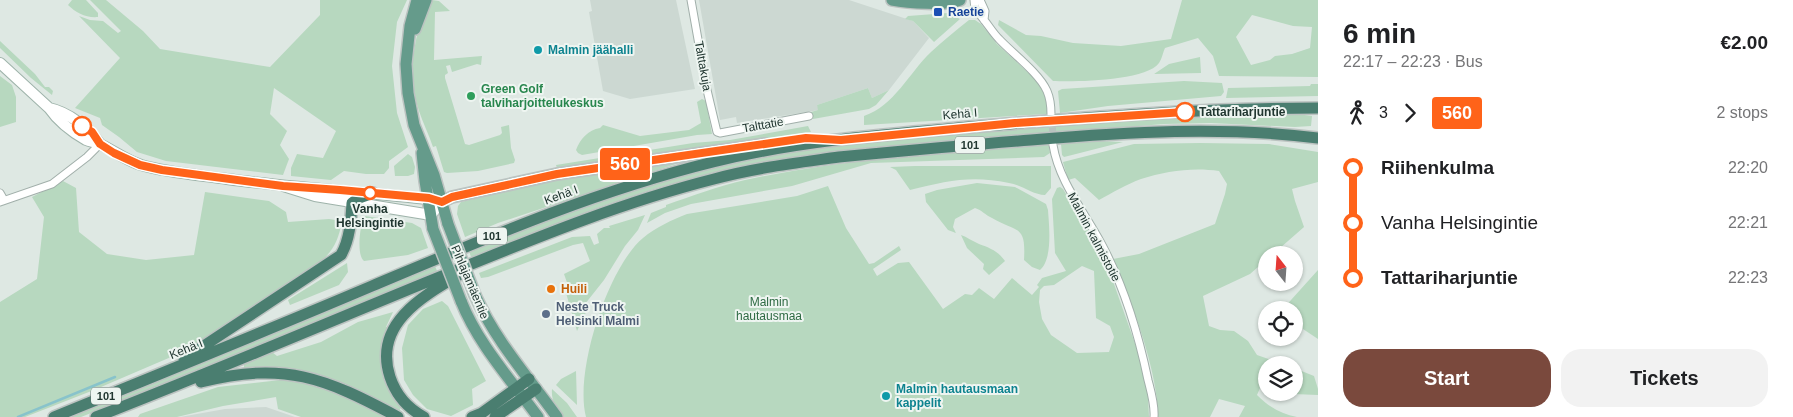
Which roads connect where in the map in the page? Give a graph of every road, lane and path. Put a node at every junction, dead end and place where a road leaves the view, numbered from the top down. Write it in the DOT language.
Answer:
graph roads {
  1 [pos="417,0"];
  2 [pos="426,0"];
  3 [pos="691,0"];
  4 [pos="892,0"];
  5 [pos="960,0"];
  6 [pos="974,0"];
  7 [pos="980,0"];
  8 [pos="934,1"];
  9 [pos="984,20"];
  10 [pos="408,47"];
  11 [pos="0,62"];
  12 [pos="1318,108"];
  13 [pos="1052,114"];
  14 [pos="809,116"];
  15 [pos="717,132"];
  16 [pos="1318,138"];
  17 [pos="841,140"];
  18 [pos="100,144"];
  19 [pos="422,144"];
  20 [pos="1053,145"];
  21 [pos="283,186"];
  22 [pos="0,192"];
  23 [pos="373,193"];
  24 [pos="429,198"];
  25 [pos="2,201"];
  26 [pos="442,202"];
  27 [pos="352,203"];
  28 [pos="430,215"];
  29 [pos="507,249"];
  30 [pos="157,376"];
  31 [pos="532,384"];
  32 [pos="516,388"];
  33 [pos="159,392"];
  34 [pos="524,398"];
  35 [pos="54,417"];
  36 [pos="96,417"];
  37 [pos="398,417"];
  38 [pos="424,417"];
  39 [pos="472,417"];
  40 [pos="495,417"];
  41 [pos="538,417"];
  42 [pos="557,417"];
  43 [pos="1154,417"];
  1 -- 10 [label="main road"];
  2 -- 10 [label="main road"];
  3 -- 15 [label="street, Talttakuja"];
  4 -- 8 [label="main road"];
  5 -- 8 [label="main road"];
  6 -- 9 [label="street"];
  7 -- 9 [label="street"];
  9 -- 13 [label="street"];
  10 -- 19 [label="main road"];
  11 -- 18 [label="main road"];
  12 -- 17 [label="highway, Kehä I / 101"];
  14 -- 15 [label="street, Talttatie"];
  16 -- 29 [label="highway, 101"];
  17 -- 26 [label="highway"];
  17 -- 30 [label="highway, Kehä I / 101"];
  18 -- 21 [label="main road"];
  18 -- 25 [label="street"];
  19 -- 24 [label="main road"];
  19 -- 26 [label="main road"];
  20 -- 43 [label="street, Malmin kalmistotie"];
  21 -- 23 [label="main road"];
  21 -- 27 [label="main road"];
  22 -- 25 [label="street"];
  23 -- 24 [label="main road"];
  23 -- 27 [label="highway"];
  24 -- 26 [label="main road"];
  24 -- 28 [label="main road, Pihlajamäentie"];
  26 -- 28 [label="main road"];
  26 -- 31 [label="main road, Pihlajamäentie, bridge"];
  27 -- 28 [label="main road"];
  27 -- 30 [label="highway"];
  28 -- 32 [label="main road, Pihlajamäentie, bridge"];
  29 -- 33 [label="highway, 101"];
  29 -- 38 [label="highway"];
  30 -- 35 [label="highway, Kehä I / 101"];
  31 -- 32 [label="highway"];
  31 -- 34 [label="highway"];
  31 -- 42 [label="main road, Pihlajamäentie"];
  32 -- 34 [label="main road, Pihlajamäentie"];
  32 -- 39 [label="highway"];
  33 -- 36 [label="highway, 101"];
  33 -- 37 [label="highway"];
  34 -- 40 [label="highway"];
  34 -- 41 [label="main road, Pihlajamäentie"];
}
